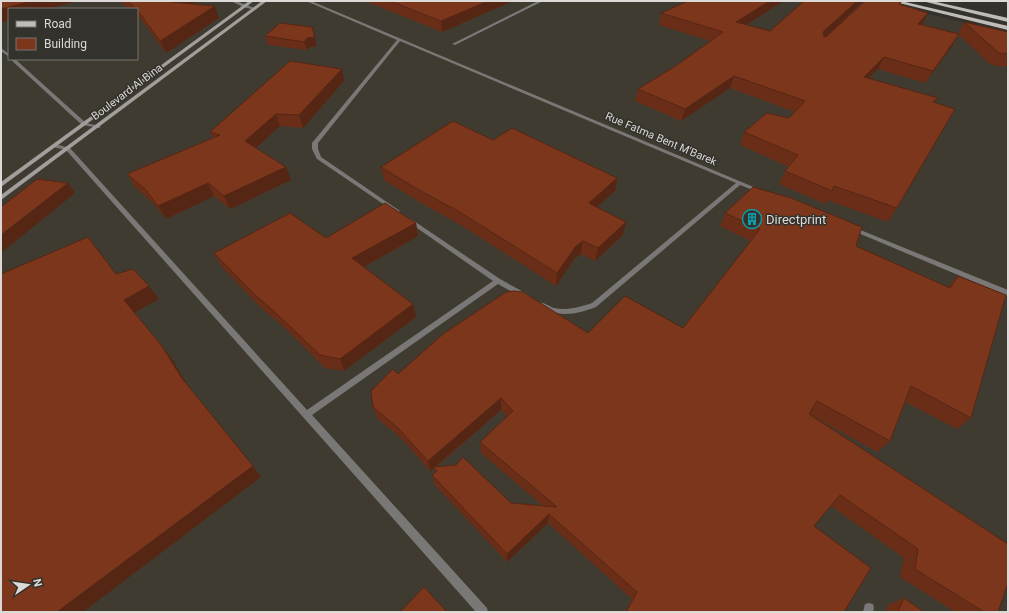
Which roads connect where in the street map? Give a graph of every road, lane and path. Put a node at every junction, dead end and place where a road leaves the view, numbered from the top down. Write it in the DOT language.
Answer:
graph roads {
  1 [pos="233,1"];
  2 [pos="252,1"];
  3 [pos="265,1"];
  4 [pos="308,1"];
  5 [pos="541,1"];
  6 [pos="894,1"];
  7 [pos="901,1"];
  8 [pos="910,1"];
  9 [pos="925,1"];
  10 [pos="244,6"];
  11 [pos="255,9"];
  12 [pos="1008,20"];
  13 [pos="1008,26"];
  14 [pos="399,40"];
  15 [pos="454,44"];
  16 [pos="13,60"];
  17 [pos="84,124"];
  18 [pos="98,127"];
  19 [pos="55,146"];
  20 [pos="68,149"];
  21 [pos="740,183"];
  22 [pos="1,185"];
  23 [pos="768,195"];
  24 [pos="1,198"];
  25 [pos="848,228"];
  26 [pos="498,280"];
  27 [pos="1008,293"];
  28 [pos="529,298"];
  29 [pos="536,302"];
  30 [pos="306,416"];
  31 [pos="482,612"];
  1 -- 10 [label="lane"];
  2 -- 10 [label="main road, Boulevard Al Bina"];
  3 -- 11 [label="main road, Boulevard Al Bina"];
  4 -- 14 [label="lane, Rue Fatma Bent M'Barek"];
  5 -- 15 [label="lane"];
  6 -- 13 [label="main road"];
  7 -- 13 [label="main road"];
  8 -- 13 [label="main road"];
  9 -- 12 [label="main road"];
  10 -- 11 [label="lane"];
  10 -- 17 [label="main road, Boulevard Al Bina"];
  11 -- 18 [label="main road, Boulevard Al Bina"];
  14 -- 21 [label="lane, Rue Fatma Bent M'Barek"];
  14 -- 26 [label="lane"];
  16 -- 17 [label="lane"];
  17 -- 18 [label="lane"];
  17 -- 19 [label="main road, Boulevard Al Bina"];
  18 -- 20 [label="main road, Boulevard Al Bina"];
  19 -- 20 [label="lane"];
  19 -- 22 [label="main road, Boulevard Al Bina"];
  20 -- 24 [label="main road, Boulevard Al Bina"];
  20 -- 30 [label="lane"];
  21 -- 23 [label="lane, Rue Fatma Bent M'Barek"];
  21 -- 29 [label="lane"];
  25 -- 27 [label="lane"];
  26 -- 28 [label="lane"];
  26 -- 30 [label="lane"];
  30 -- 31 [label="lane"];
}
